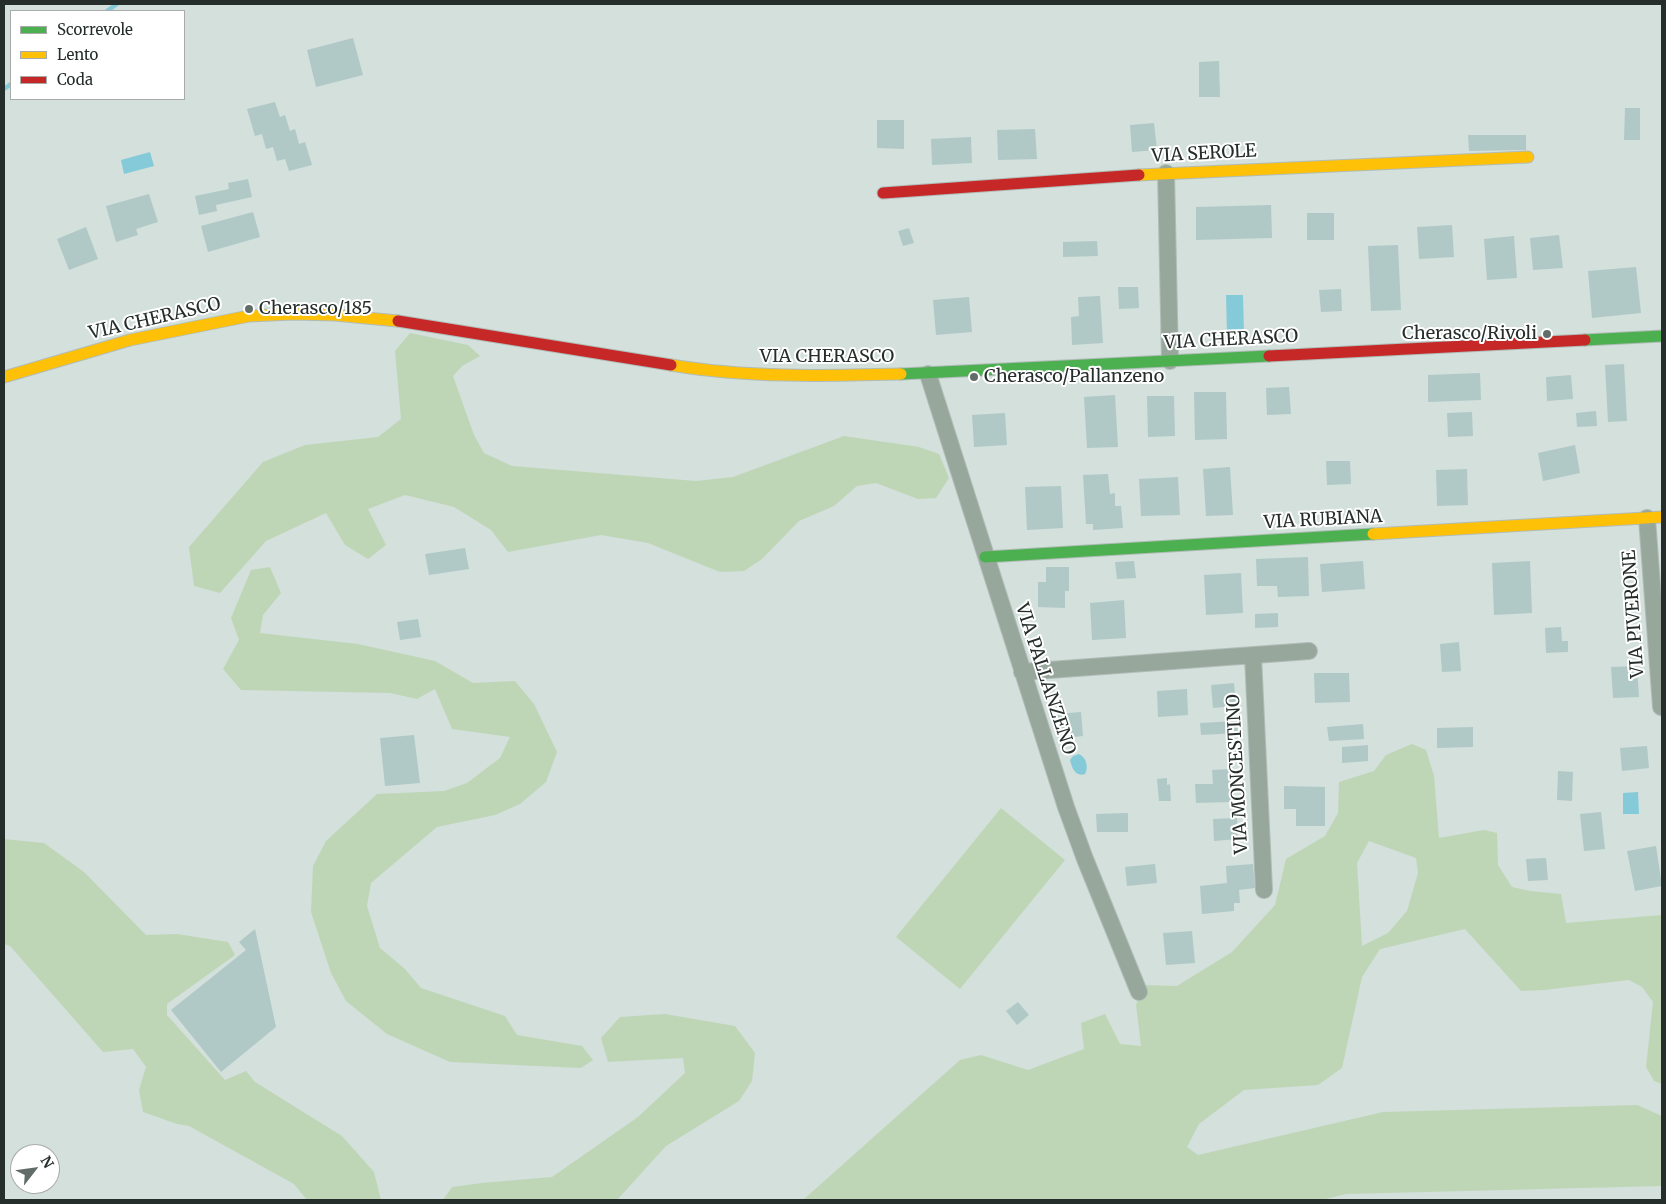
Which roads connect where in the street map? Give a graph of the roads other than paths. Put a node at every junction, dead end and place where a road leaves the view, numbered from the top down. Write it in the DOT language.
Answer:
graph roads {
  1 [pos="1528,157"];
  2 [pos="1166,173"];
  3 [pos="883,193"];
  4 [pos="1662,336"];
  5 [pos="1170,361"];
  6 [pos="928,374"];
  7 [pos="4,377"];
  8 [pos="1654,518"];
  9 [pos="985,557"];
  10 [pos="1309,651"];
  11 [pos="1252,656"];
  12 [pos="1022,672"];
  13 [pos="1661,707"];
  14 [pos="1264,890"];
  15 [pos="1139,992"];
  1 -- 2 [label="street, VIA SEROLE"];
  2 -- 3 [label="street, VIA SEROLE"];
  2 -- 5 [label="street"];
  4 -- 5 [label="street, VIA CHERASCO"];
  5 -- 6 [label="street, VIA CHERASCO"];
  6 -- 7 [label="street, VIA CHERASCO"];
  6 -- 9 [label="street, VIA PALLANZENO"];
  8 -- 9 [label="street, VIA RUBIANA"];
  8 -- 13 [label="street, VIA PIVERONE"];
  9 -- 12 [label="street, VIA PALLANZENO"];
  10 -- 11 [label="street"];
  11 -- 12 [label="street"];
  11 -- 14 [label="street, VIA MONCESTINO"];
  12 -- 15 [label="street, VIA PALLANZENO"];
}
